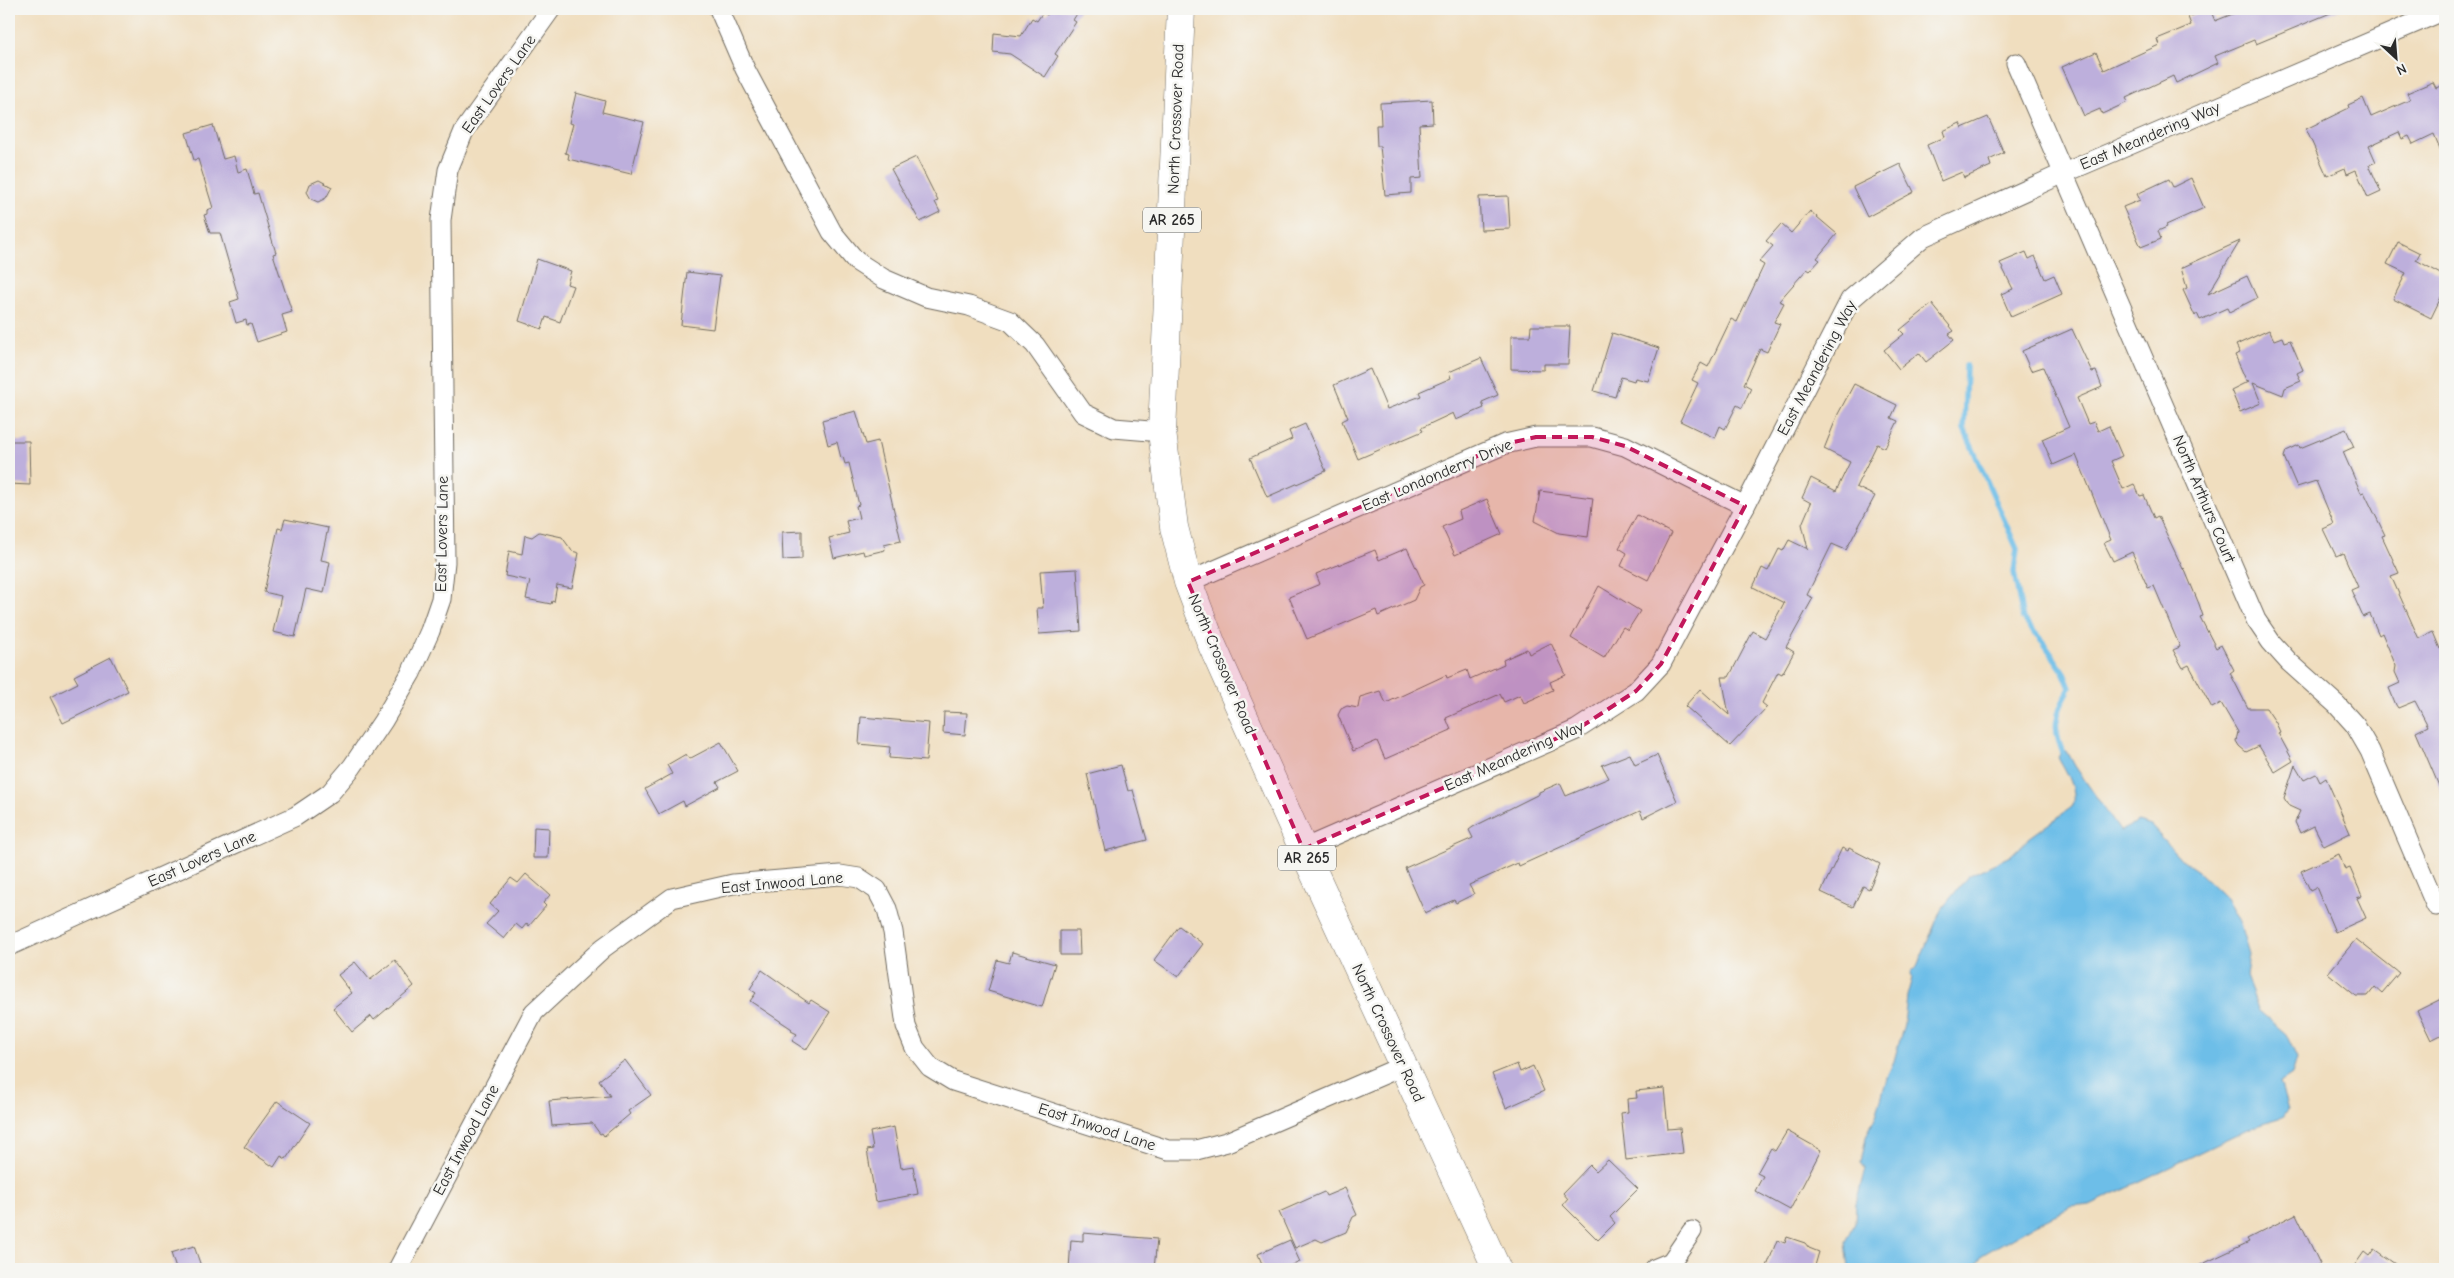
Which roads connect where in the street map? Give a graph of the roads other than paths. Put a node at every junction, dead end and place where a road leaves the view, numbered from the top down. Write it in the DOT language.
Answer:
graph roads {
  1 [pos="551,9"];
  2 [pos="719,9"];
  3 [pos="1181,9"];
  4 [pos="2445,10"];
  5 [pos="2016,62"];
  6 [pos="2064,173"];
  7 [pos="1162,432"];
  8 [pos="1746,506"];
  9 [pos="1188,582"];
  10 [pos="1302,849"];
  11 [pos="2436,906"];
  12 [pos="9,946"];
  13 [pos="1403,1066"];
  14 [pos="1692,1231"];
  15 [pos="398,1269"];
  16 [pos="1497,1269"];
  17 [pos="1654,1269"];
  1 -- 12 [label="street, East Lovers Lane"];
  2 -- 7 [label="street"];
  3 -- 7 [label="main road, North Crossover Road / AR 265"];
  4 -- 6 [label="street, East Meandering Way"];
  5 -- 6 [label="street, North Arthurs Court"];
  6 -- 8 [label="street, East Meandering Way"];
  6 -- 11 [label="street, North Arthurs Court"];
  7 -- 9 [label="main road, North Crossover Road / AR 265"];
  8 -- 9 [label="street, East Londonderry Drive"];
  8 -- 10 [label="street, East Meandering Way"];
  9 -- 10 [label="main road, North Crossover Road / AR 265"];
  10 -- 13 [label="main road, North Crossover Road / AR 265"];
  13 -- 15 [label="street, East Inwood Lane"];
  13 -- 16 [label="main road, North Crossover Road / AR 265"];
  14 -- 17 [label="street"];
}
